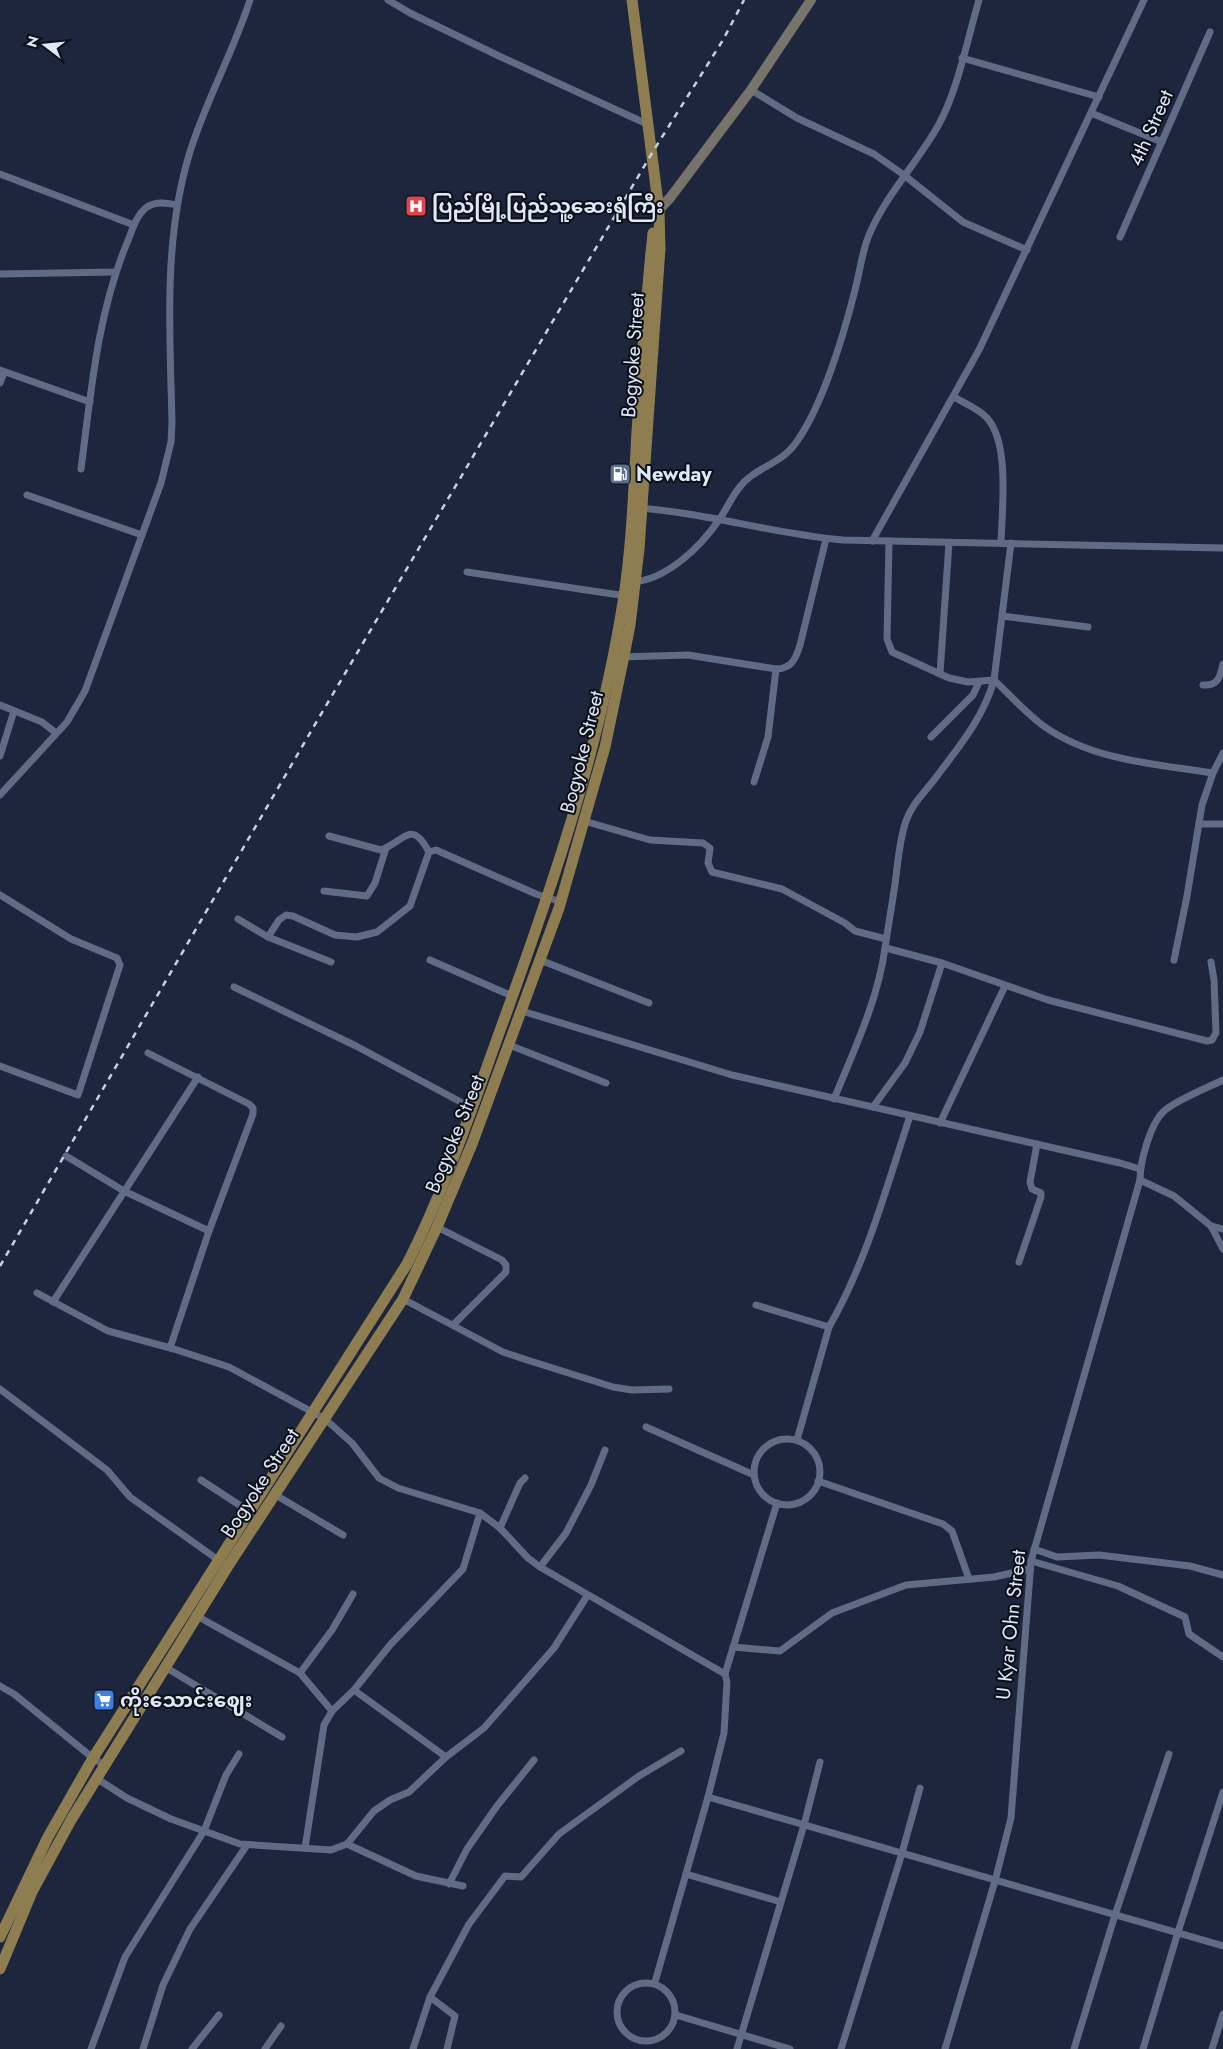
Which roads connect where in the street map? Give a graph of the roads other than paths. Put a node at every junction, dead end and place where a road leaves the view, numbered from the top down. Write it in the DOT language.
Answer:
graph roads {
  1 [pos="250,0"];
  2 [pos="388,0"];
  3 [pos="632,0"];
  4 [pos="811,0"];
  5 [pos="979,0"];
  6 [pos="1144,0"];
  7 [pos="1210,32"];
  8 [pos="962,58"];
  9 [pos="751,90"];
  10 [pos="1099,98"];
  11 [pos="1091,113"];
  12 [pos="647,124"];
  13 [pos="1162,142"];
  14 [pos="0,174"];
  15 [pos="904,175"];
  16 [pos="177,205"];
  17 [pos="657,208"];
  18 [pos="134,226"];
  19 [pos="1120,237"];
  20 [pos="1026,250"];
  21 [pos="116,272"];
  22 [pos="0,274"];
  23 [pos="2,371"];
  24 [pos="0,383"];
  25 [pos="954,397"];
  26 [pos="90,402"];
  27 [pos="81,469"];
  28 [pos="27,495"];
  29 [pos="638,508"];
  30 [pos="719,520"];
  31 [pos="142,535"];
  32 [pos="826,538"];
  33 [pos="872,541"];
  34 [pos="889,541"];
  35 [pos="949,543"];
  36 [pos="1002,543"];
  37 [pos="1011,543"];
  38 [pos="1223,548"];
  39 [pos="467,572"];
  40 [pos="631,582"];
  41 [pos="629,597"];
  42 [pos="1002,616"];
  43 [pos="1088,626"];
  44 [pos="619,657"];
  45 [pos="1223,664"];
  46 [pos="776,669"];
  47 [pos="940,674"];
  48 [pos="994,680"];
  49 [pos="978,682"];
  50 [pos="1203,685"];
  51 [pos="0,705"];
  52 [pos="14,710"];
  53 [pos="56,733"];
  54 [pos="930,737"];
  55 [pos="1223,753"];
  56 [pos="0,756"];
  57 [pos="1213,773"];
  58 [pos="754,782"];
  59 [pos="0,795"];
  60 [pos="584,821"];
  61 [pos="1199,824"];
  62 [pos="1223,824"];
  63 [pos="329,836"];
  64 [pos="386,848"];
  65 [pos="429,852"];
  66 [pos="324,891"];
  67 [pos="0,896"];
  68 [pos="547,898"];
  69 [pos="561,902"];
  70 [pos="238,919"];
  71 [pos="268,937"];
  72 [pos="886,939"];
  73 [pos="886,948"];
  74 [pos="430,960"];
  75 [pos="540,960"];
  76 [pos="1174,960"];
  77 [pos="331,962"];
  78 [pos="1211,962"];
  79 [pos="942,964"];
  80 [pos="1005,986"];
  81 [pos="234,987"];
  82 [pos="512,996"];
  83 [pos="649,1003"];
  84 [pos="522,1011"];
  85 [pos="509,1045"];
  86 [pos="148,1053"];
  87 [pos="0,1066"];
  88 [pos="198,1077"];
  89 [pos="1223,1080"];
  90 [pos="606,1083"];
  91 [pos="834,1099"];
  92 [pos="873,1107"];
  93 [pos="472,1108"];
  94 [pos="910,1116"];
  95 [pos="940,1123"];
  96 [pos="1037,1144"];
  97 [pos="66,1156"];
  98 [pos="1140,1169"];
  99 [pos="1140,1180"];
  100 [pos="124,1191"];
  101 [pos="1211,1226"];
  102 [pos="437,1227"];
  103 [pos="1223,1229"];
  104 [pos="209,1231"];
  105 [pos="1223,1249"];
  106 [pos="1019,1262"];
  107 [pos="37,1293"];
  108 [pos="403,1299"];
  109 [pos="53,1302"];
  110 [pos="756,1305"];
  111 [pos="453,1325"];
  112 [pos="829,1327"];
  113 [pos="170,1348"];
  114 [pos="0,1389"];
  115 [pos="669,1389"];
  116 [pos="314,1413"];
  117 [pos="325,1419"];
  118 [pos="646,1427"];
  119 [pos="797,1440"];
  120 [pos="605,1450"];
  121 [pos="754,1475"];
  122 [pos="525,1478"];
  123 [pos="201,1480"];
  124 [pos="818,1481"];
  125 [pos="274,1494"];
  126 [pos="777,1503"];
  127 [pos="250,1512"];
  128 [pos="480,1513"];
  129 [pos="500,1528"];
  130 [pos="344,1535"];
  131 [pos="1034,1549"];
  132 [pos="1031,1561"];
  133 [pos="223,1563"];
  134 [pos="540,1567"];
  135 [pos="1030,1569"];
  136 [pos="1223,1575"];
  137 [pos="969,1579"];
  138 [pos="353,1594"];
  139 [pos="587,1596"];
  140 [pos="192,1613"];
  141 [pos="733,1647"];
  142 [pos="1223,1657"];
  143 [pos="165,1667"];
  144 [pos="300,1673"];
  145 [pos="725,1674"];
  146 [pos="0,1686"];
  147 [pos="354,1690"];
  148 [pos="332,1711"];
  149 [pos="282,1737"];
  150 [pos="681,1751"];
  151 [pos="239,1754"];
  152 [pos="1169,1754"];
  153 [pos="446,1757"];
  154 [pos="93,1758"];
  155 [pos="534,1760"];
  156 [pos="820,1762"];
  157 [pos="104,1765"];
  158 [pos="96,1778"];
  159 [pos="920,1788"];
  160 [pos="1223,1792"];
  161 [pos="708,1798"];
  162 [pos="804,1825"];
  163 [pos="204,1831"];
  164 [pos="347,1844"];
  165 [pos="247,1845"];
  166 [pos="305,1848"];
  167 [pos="902,1853"];
  168 [pos="686,1874"];
  169 [pos="995,1881"];
  170 [pos="449,1884"];
  171 [pos="463,1886"];
  172 [pos="781,1902"];
  173 [pos="1115,1915"];
  174 [pos="1178,1932"];
  175 [pos="0,1937"];
  176 [pos="1223,1946"];
  177 [pos="0,1969"];
  178 [pos="655,1982"];
  179 [pos="430,1997"];
  180 [pos="1223,2014"];
  181 [pos="219,2015"];
  182 [pos="676,2015"];
  183 [pos="281,2026"];
  184 [pos="741,2034"];
  185 [pos="638,2041"];
  186 [pos="91,2049"];
  187 [pos="142,2049"];
  188 [pos="192,2049"];
  189 [pos="265,2049"];
  190 [pos="413,2049"];
  191 [pos="447,2049"];
  192 [pos="636,2049"];
  193 [pos="737,2049"];
  194 [pos="790,2049"];
  195 [pos="841,2049"];
  196 [pos="945,2049"];
  197 [pos="1074,2049"];
  198 [pos="1143,2049"];
  199 [pos="1212,2049"];
  1 -- 16 [label="street"];
  2 -- 12 [label="street"];
  3 -- 12 [label="main road, Bogyoke Street"];
  4 -- 9 [label="street"];
  5 -- 8 [label="street"];
  6 -- 10 [label="street"];
  7 -- 13 [label="street, 4th Street"];
  8 -- 10 [label="street"];
  8 -- 15 [label="street"];
  9 -- 15 [label="street"];
  9 -- 17 [label="street"];
  10 -- 11 [label="street"];
  11 -- 13 [label="street"];
  11 -- 20 [label="street"];
  12 -- 17 [label="main road, Bogyoke Street"];
  13 -- 19 [label="street, 4th Street"];
  14 -- 18 [label="street"];
  15 -- 20 [label="street"];
  15 -- 30 [label="street"];
  16 -- 18 [label="street"];
  16 -- 31 [label="street"];
  17 -- 29 [label="main road, Bogyoke Street"];
  18 -- 21 [label="street"];
  20 -- 25 [label="street"];
  21 -- 22 [label="street"];
  21 -- 26 [label="street"];
  23 -- 24 [label="street"];
  23 -- 26 [label="street"];
  25 -- 33 [label="street"];
  25 -- 36 [label="street"];
  26 -- 27 [label="street"];
  28 -- 31 [label="street"];
  29 -- 30 [label="street"];
  29 -- 40 [label="main road, Bogyoke Street"];
  30 -- 32 [label="street"];
  30 -- 40 [label="street"];
  31 -- 53 [label="street"];
  32 -- 33 [label="street"];
  32 -- 46 [label="street"];
  33 -- 34 [label="street"];
  34 -- 35 [label="street"];
  34 -- 47 [label="street"];
  35 -- 36 [label="street"];
  35 -- 47 [label="street"];
  36 -- 37 [label="street"];
  37 -- 38 [label="street"];
  37 -- 42 [label="street"];
  39 -- 41 [label="street"];
  40 -- 41 [label="main road, Bogyoke Street"];
  41 -- 44 [label="main road, Bogyoke Street"];
  42 -- 43 [label="street"];
  42 -- 48 [label="street"];
  44 -- 46 [label="street"];
  44 -- 60 [label="main road, Bogyoke Street"];
  44 -- 68 [label="main road, Bogyoke Street"];
  45 -- 50 [label="street"];
  46 -- 58 [label="street"];
  47 -- 49 [label="street"];
  48 -- 49 [label="street"];
  48 -- 57 [label="street"];
  48 -- 72 [label="street"];
  49 -- 54 [label="street"];
  51 -- 52 [label="street"];
  52 -- 53 [label="street"];
  52 -- 56 [label="street"];
  53 -- 59 [label="street"];
  55 -- 57 [label="street"];
  57 -- 61 [label="street"];
  60 -- 69 [label="main road, Bogyoke Street"];
  60 -- 72 [label="street"];
  61 -- 62 [label="street"];
  61 -- 76 [label="street"];
  63 -- 64 [label="street"];
  64 -- 65 [label="street"];
  64 -- 66 [label="street"];
  65 -- 68 [label="street"];
  65 -- 71 [label="street"];
  67 -- 87 [label="street"];
  68 -- 69 [label="street"];
  68 -- 82 [label="main road, Bogyoke Street"];
  69 -- 75 [label="main road, Bogyoke Street"];
  70 -- 71 [label="street"];
  71 -- 77 [label="street"];
  72 -- 73 [label="street"];
  73 -- 79 [label="street"];
  73 -- 91 [label="street"];
  74 -- 82 [label="street"];
  75 -- 83 [label="street"];
  75 -- 84 [label="main road, Bogyoke Street"];
  78 -- 80 [label="street"];
  79 -- 80 [label="street"];
  79 -- 92 [label="street"];
  80 -- 95 [label="street"];
  81 -- 93 [label="street"];
  82 -- 93 [label="main road, Bogyoke Street"];
  84 -- 85 [label="main road, Bogyoke Street"];
  84 -- 91 [label="street"];
  85 -- 90 [label="street"];
  85 -- 102 [label="main road, Bogyoke Street"];
  86 -- 88 [label="street"];
  88 -- 100 [label="street"];
  88 -- 104 [label="street"];
  89 -- 98 [label="street, U Kyar Ohn Street"];
  91 -- 92 [label="street"];
  92 -- 94 [label="street"];
  93 -- 116 [label="main road, Bogyoke Street"];
  94 -- 95 [label="street"];
  94 -- 112 [label="street"];
  95 -- 96 [label="street"];
  96 -- 98 [label="street"];
  96 -- 106 [label="street"];
  97 -- 100 [label="street"];
  98 -- 99 [label="street, U Kyar Ohn Street"];
  99 -- 101 [label="street"];
  99 -- 131 [label="street, U Kyar Ohn Street"];
  100 -- 104 [label="street"];
  100 -- 109 [label="street"];
  101 -- 103 [label="street"];
  101 -- 105 [label="street"];
  102 -- 108 [label="main road, Bogyoke Street"];
  102 -- 111 [label="street"];
  104 -- 113 [label="street"];
  107 -- 109 [label="street"];
  108 -- 111 [label="street"];
  108 -- 117 [label="main road, Bogyoke Street"];
  109 -- 113 [label="street"];
  110 -- 112 [label="street"];
  111 -- 115 [label="street"];
  112 -- 119 [label="street"];
  113 -- 116 [label="street"];
  114 -- 133 [label="street"];
  116 -- 117 [label="street"];
  116 -- 127 [label="main road, Bogyoke Street"];
  117 -- 125 [label="main road, Bogyoke Street"];
  117 -- 128 [label="street"];
  118 -- 121 [label="street"];
  119 -- 121 [label="street"];
  119 -- 124 [label="street"];
  120 -- 134 [label="street"];
  121 -- 126 [label="street"];
  122 -- 129 [label="street"];
  123 -- 127 [label="street"];
  124 -- 126 [label="street"];
  124 -- 137 [label="street"];
  125 -- 130 [label="street"];
  125 -- 133 [label="main road, Bogyoke Street"];
  126 -- 141 [label="street"];
  127 -- 133 [label="main road, Bogyoke Street"];
  128 -- 129 [label="street"];
  128 -- 147 [label="street"];
  129 -- 134 [label="street"];
  131 -- 132 [label="street, U Kyar Ohn Street"];
  131 -- 136 [label="street"];
  132 -- 135 [label="street, U Kyar Ohn Street"];
  132 -- 142 [label="street"];
  133 -- 140 [label="main road, Bogyoke Street"];
  134 -- 139 [label="street"];
  135 -- 137 [label="street"];
  135 -- 169 [label="street, U Kyar Ohn Street"];
  137 -- 141 [label="street"];
  138 -- 144 [label="street"];
  139 -- 145 [label="street"];
  139 -- 153 [label="street"];
  140 -- 143 [label="main road, Bogyoke Street"];
  140 -- 144 [label="street"];
  140 -- 154 [label="main road, Bogyoke Street"];
  141 -- 145 [label="street"];
  143 -- 149 [label="street"];
  143 -- 157 [label="main road, Bogyoke Street"];
  144 -- 148 [label="street"];
  145 -- 161 [label="street"];
  146 -- 154 [label="street"];
  147 -- 148 [label="street"];
  147 -- 153 [label="street"];
  148 -- 166 [label="street"];
  150 -- 179 [label="street"];
  151 -- 163 [label="street"];
  152 -- 173 [label="street"];
  153 -- 164 [label="street"];
  154 -- 157 [label="street"];
  154 -- 175 [label="main road, Bogyoke Street"];
  155 -- 170 [label="street"];
  156 -- 162 [label="street"];
  157 -- 158 [label="main road, Bogyoke Street"];
  158 -- 163 [label="street"];
  158 -- 177 [label="main road, Bogyoke Street"];
  159 -- 167 [label="street"];
  160 -- 174 [label="street"];
  161 -- 162 [label="street"];
  161 -- 168 [label="street"];
  162 -- 167 [label="street"];
  162 -- 172 [label="street"];
  163 -- 165 [label="street"];
  163 -- 186 [label="street"];
  164 -- 166 [label="street"];
  164 -- 170 [label="street"];
  165 -- 166 [label="street"];
  165 -- 187 [label="street"];
  167 -- 169 [label="street"];
  167 -- 195 [label="street"];
  168 -- 172 [label="street"];
  168 -- 178 [label="street"];
  169 -- 173 [label="street"];
  169 -- 196 [label="street, U Kyar Ohn Street"];
  170 -- 171 [label="street"];
  172 -- 184 [label="street"];
  173 -- 174 [label="street"];
  173 -- 197 [label="street"];
  174 -- 176 [label="street"];
  174 -- 198 [label="street"];
  178 -- 182 [label="street"];
  178 -- 185 [label="street"];
  179 -- 190 [label="street"];
  179 -- 191 [label="street"];
  180 -- 199 [label="street"];
  181 -- 188 [label="street"];
  182 -- 184 [label="street"];
  182 -- 185 [label="street"];
  183 -- 189 [label="street"];
  184 -- 193 [label="street"];
  184 -- 194 [label="street"];
  185 -- 192 [label="street"];
}
